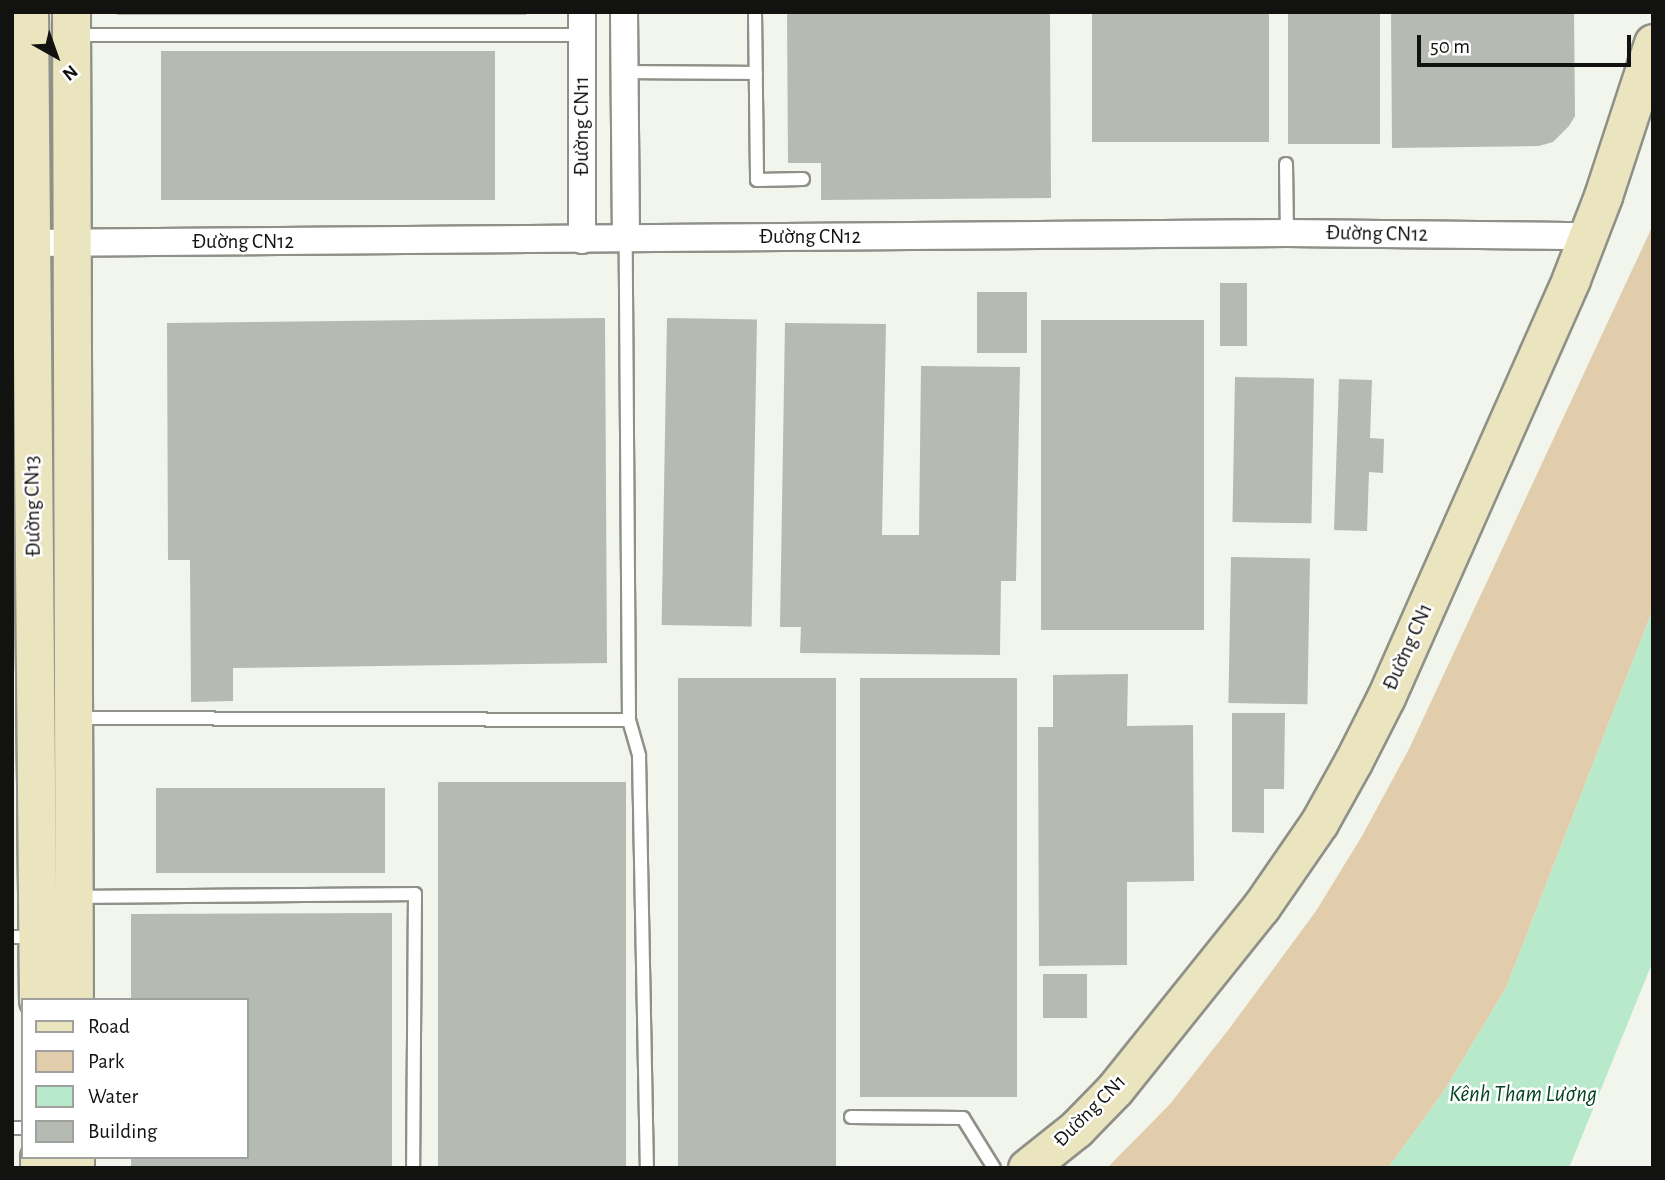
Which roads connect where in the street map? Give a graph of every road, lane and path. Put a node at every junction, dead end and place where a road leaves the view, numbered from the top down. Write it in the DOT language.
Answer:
graph roads {
  1 [pos="29,12"];
  2 [pos="624,12"];
  3 [pos="755,12"];
  4 [pos="71,24"];
  5 [pos="582,24"];
  6 [pos="1653,43"];
  7 [pos="625,72"];
  8 [pos="756,73"];
  9 [pos="21,106"];
  10 [pos="1286,164"];
  11 [pos="803,179"];
  12 [pos="1287,233"];
  13 [pos="1588,236"];
  14 [pos="626,238"];
  15 [pos="582,240"];
  16 [pos="72,243"];
  17 [pos="28,266"];
  18 [pos="75,718"];
  19 [pos="629,720"];
  20 [pos="74,897"];
  21 [pos="25,937"];
  22 [pos="38,998"];
  23 [pos="74,998"];
  24 [pos="851,1117"];
  25 [pos="413,1168"];
  26 [pos="647,1168"];
  27 [pos="994,1168"];
  28 [pos="1027,1168"];
  1 -- 9 [label="street, Đường CN13"];
  2 -- 7 [label="street, Đường CN11"];
  3 -- 8 [label="lane"];
  4 -- 5 [label="lane"];
  4 -- 16 [label="street, Đường CN13"];
  5 -- 15 [label="street, Đường CN11"];
  6 -- 13 [label="street, Đường CN1"];
  7 -- 8 [label="lane"];
  7 -- 14 [label="street, Đường CN11"];
  8 -- 11 [label="lane"];
  9 -- 17 [label="street, Đường CN13"];
  10 -- 12 [label="lane"];
  12 -- 13 [label="street, Đường CN12"];
  12 -- 14 [label="street, Đường CN12"];
  13 -- 28 [label="street, Đường CN1"];
  14 -- 15 [label="street, Đường CN12"];
  14 -- 19 [label="lane"];
  15 -- 16 [label="street, Đường CN12"];
  16 -- 17 [label="street, Đường CN12"];
  16 -- 18 [label="street, Đường CN13"];
  17 -- 21 [label="street, Đường CN13"];
  18 -- 19 [label="lane"];
  18 -- 20 [label="street, Đường CN13"];
  19 -- 26 [label="lane"];
  20 -- 23 [label="street, Đường CN13"];
  20 -- 25 [label="lane"];
  21 -- 22 [label="street, Đường CN13"];
  24 -- 27 [label="lane"];
}
